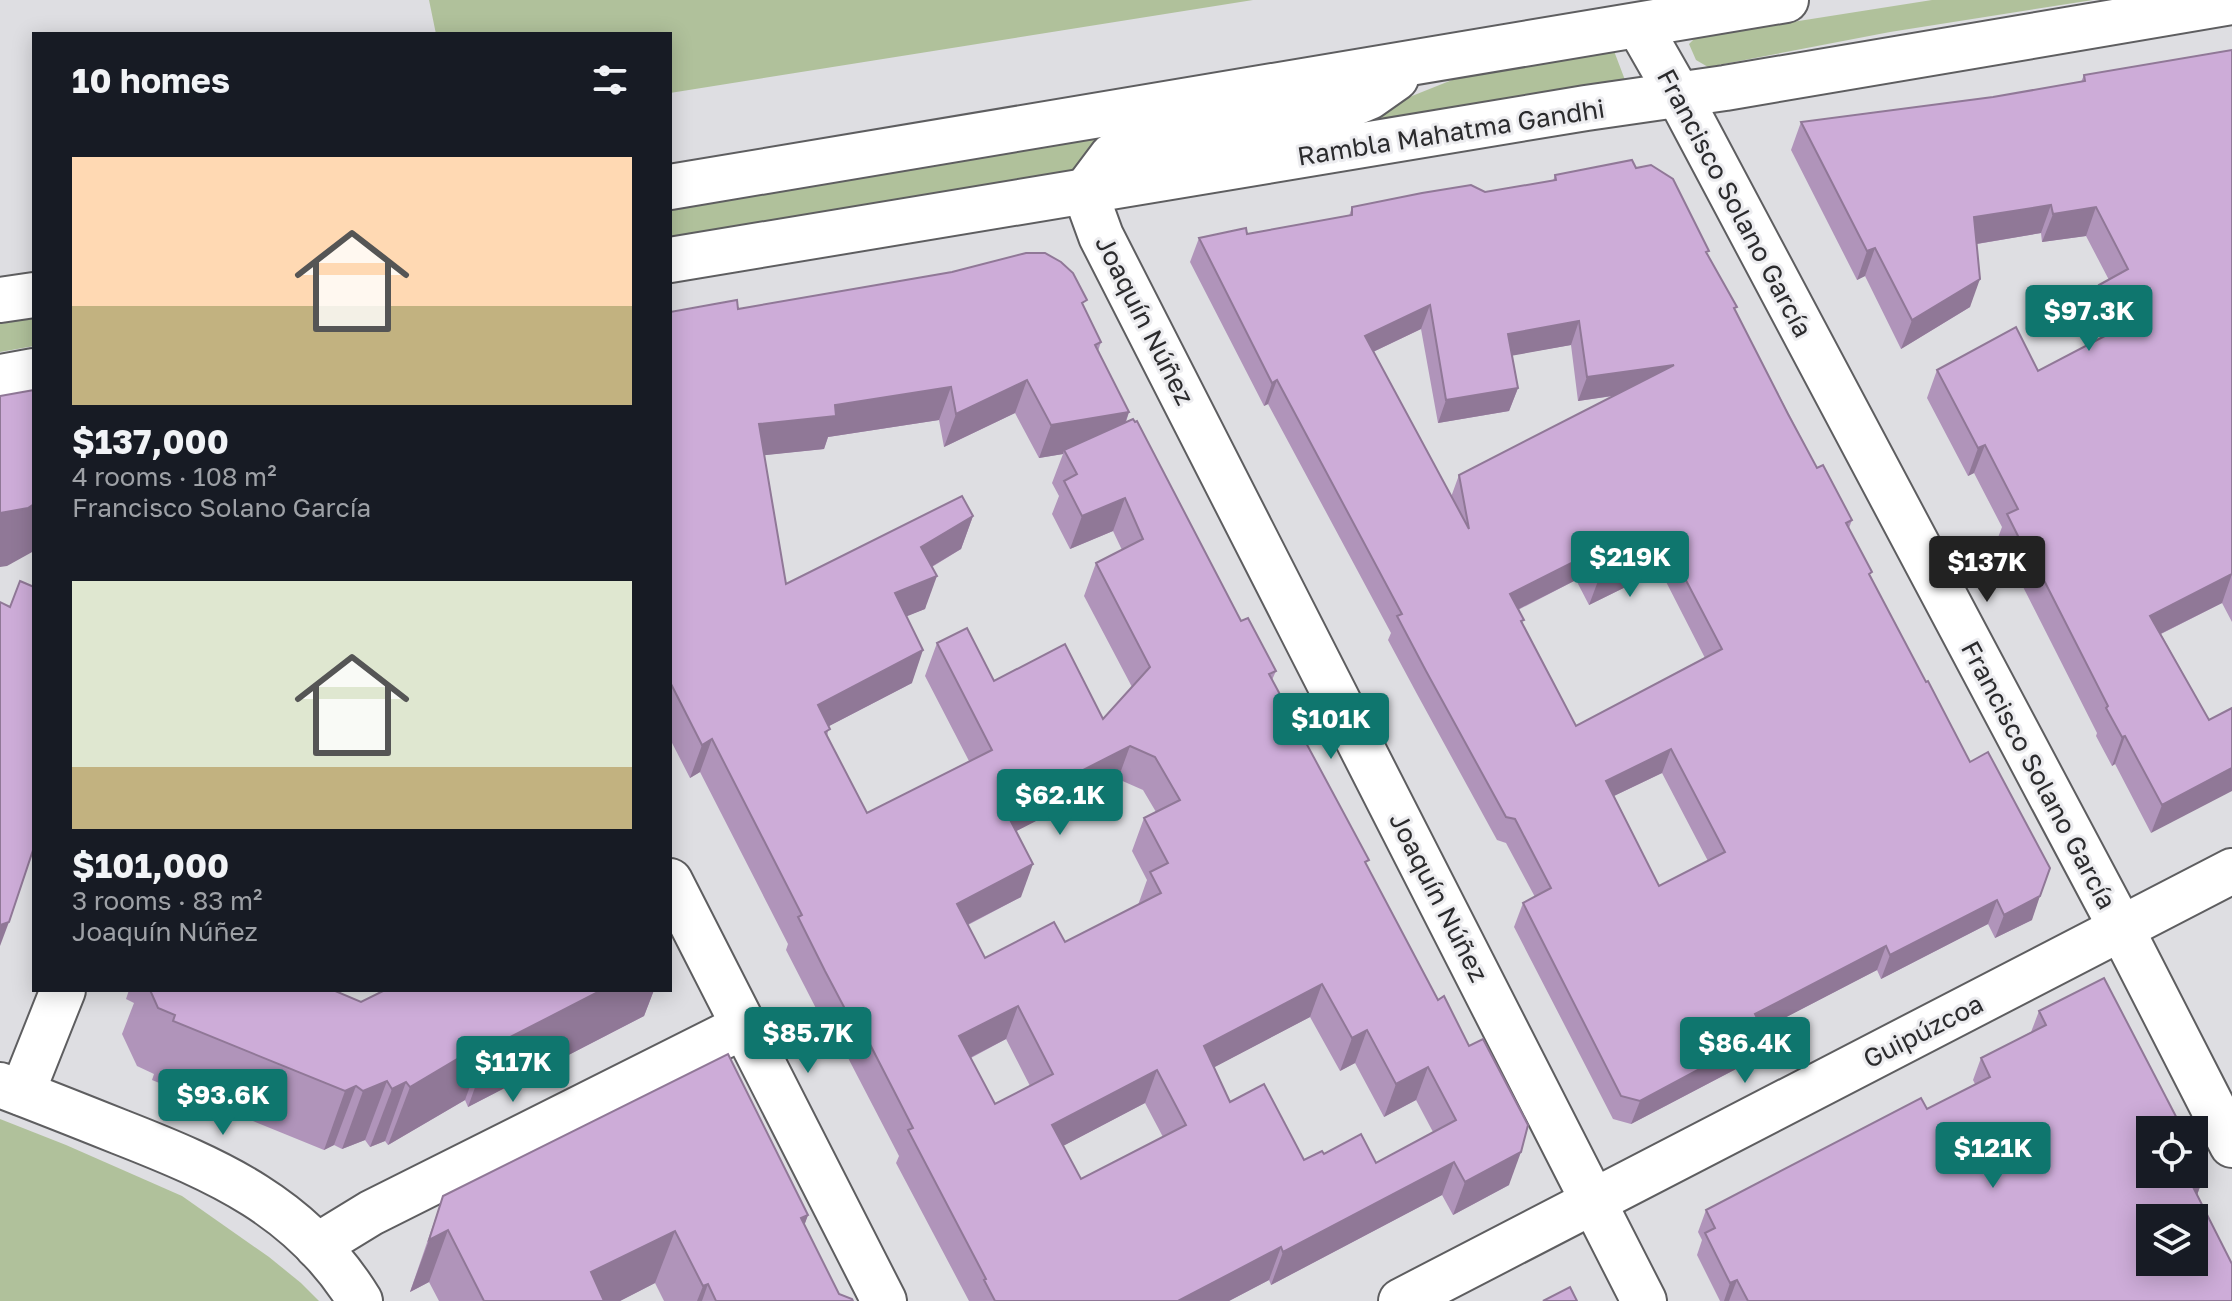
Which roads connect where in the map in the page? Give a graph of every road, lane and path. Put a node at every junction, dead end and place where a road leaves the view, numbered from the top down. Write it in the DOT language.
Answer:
graph roads {
  1 [pos="1786,0"];
  2 [pos="2232,2"];
  3 [pos="1639,26"];
  4 [pos="1414,64"];
  5 [pos="1679,96"];
  6 [pos="672,187"];
  7 [pos="1085,192"];
  8 [pos="672,260"];
  9 [pos="32,295"];
  10 [pos="0,300"];
  11 [pos="32,371"];
  12 [pos="0,377"];
  13 [pos="2232,871"];
  14 [pos="672,885"];
  15 [pos="2121,928"];
  16 [pos="62,992"];
  17 [pos="744,1026"];
  18 [pos="11,1089"];
  19 [pos="2232,1145"];
  20 [pos="1594,1199"];
  21 [pos="317,1246"];
  22 [pos="360,1301"];
  23 [pos="884,1301"];
  24 [pos="1401,1301"];
  25 [pos="1644,1301"];
  1 -- 3 [label="street"];
  2 -- 5 [label="street, Rambla Mahatma Gandhi"];
  3 -- 4 [label="street"];
  3 -- 5 [label="street, Francisco Solano García"];
  4 -- 6 [label="street"];
  4 -- 7 [label="street"];
  5 -- 7 [label="street, Rambla Mahatma Gandhi"];
  5 -- 15 [label="street, Francisco Solano García"];
  7 -- 8 [label="street, Rambla Mahatma Gandhi"];
  7 -- 20 [label="street, Joaquín Núñez"];
  9 -- 10 [label="street"];
  11 -- 12 [label="street"];
  13 -- 15 [label="street, Guipúzcoa"];
  14 -- 17 [label="street"];
  15 -- 19 [label="street, Francisco Solano García"];
  15 -- 20 [label="street, Guipúzcoa"];
  16 -- 18 [label="street"];
  17 -- 21 [label="street"];
  17 -- 23 [label="street"];
  18 -- 21 [label="street"];
  20 -- 24 [label="street, Guipúzcoa"];
  20 -- 25 [label="street, Joaquín Núñez"];
  21 -- 22 [label="street"];
}
